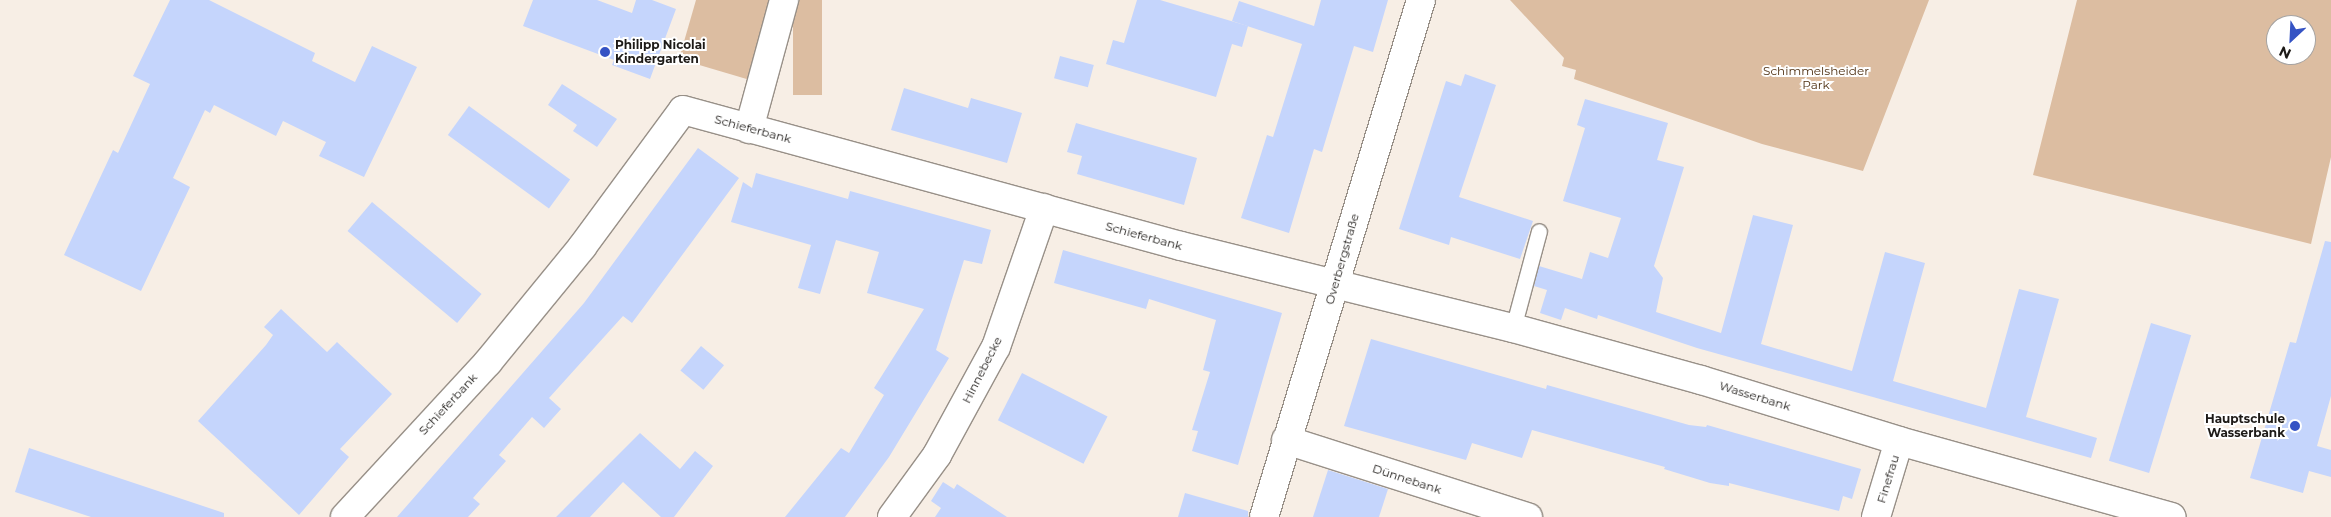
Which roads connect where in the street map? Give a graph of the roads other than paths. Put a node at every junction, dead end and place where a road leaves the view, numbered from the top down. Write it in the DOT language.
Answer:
graph roads {
  1 [pos="784,0"];
  2 [pos="1420,0"];
  3 [pos="749,128"];
  4 [pos="1044,208"];
  5 [pos="1539,231"];
  6 [pos="1336,285"];
  7 [pos="1513,328"];
  8 [pos="1286,440"];
  9 [pos="1899,441"];
  10 [pos="345,517"];
  11 [pos="892,517"];
  12 [pos="1264,517"];
  13 [pos="1528,517"];
  14 [pos="1876,517"];
  15 [pos="2172,517"];
  1 -- 3 [label="street"];
  2 -- 6 [label="street, Overbergstraße"];
  3 -- 4 [label="street, Schieferbank"];
  3 -- 10 [label="street, Schieferbank"];
  4 -- 6 [label="street, Schieferbank"];
  4 -- 11 [label="street, Hinnebecke"];
  5 -- 7 [label="lane"];
  6 -- 7 [label="street, Wasserbank"];
  6 -- 8 [label="street, Overbergstraße"];
  7 -- 9 [label="street, Wasserbank"];
  8 -- 12 [label="street, Overbergstraße"];
  8 -- 13 [label="street, Dünnebank"];
  9 -- 14 [label="street, Finefrau"];
  9 -- 15 [label="street, Wasserbank"];
}
